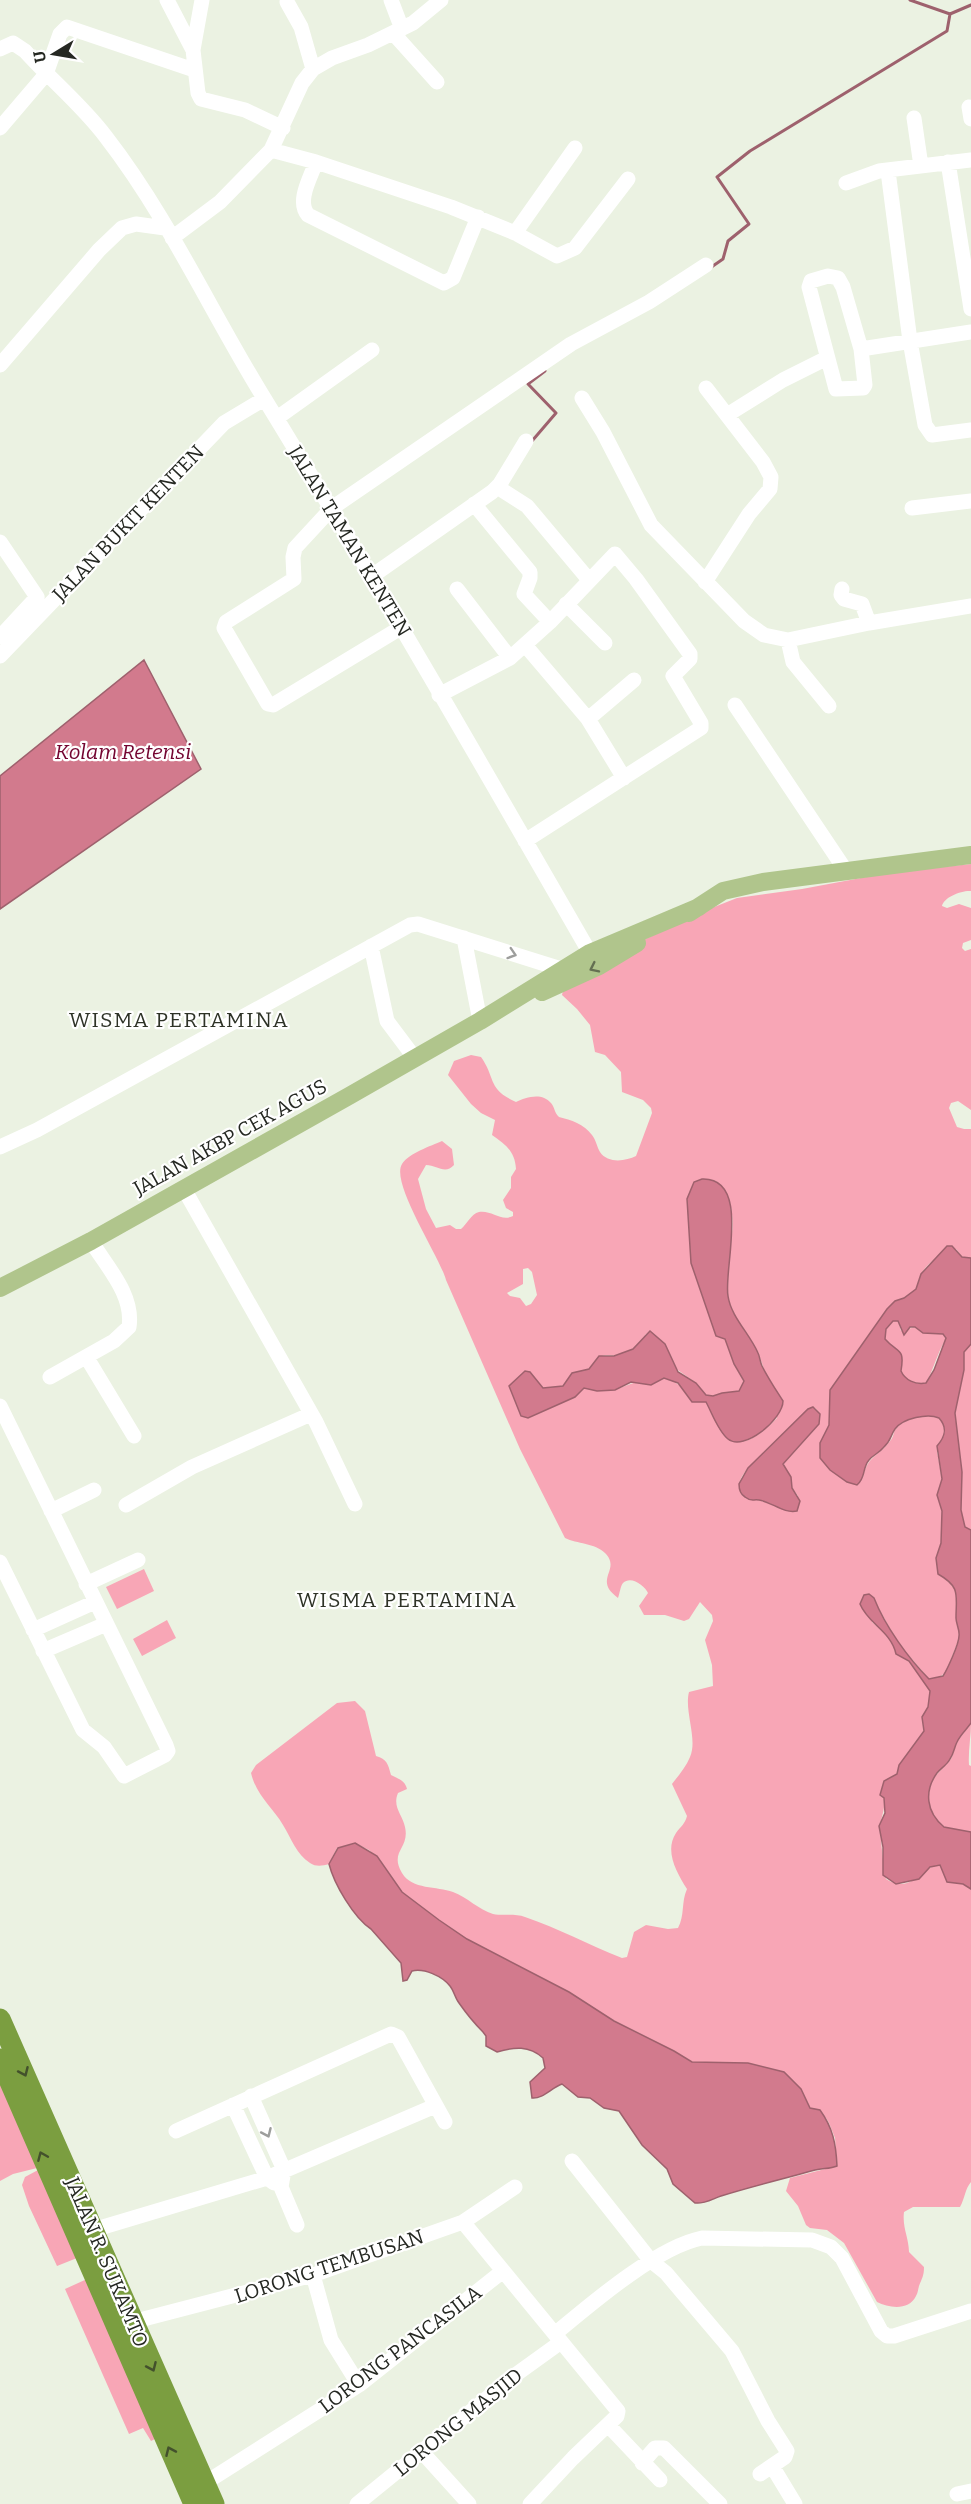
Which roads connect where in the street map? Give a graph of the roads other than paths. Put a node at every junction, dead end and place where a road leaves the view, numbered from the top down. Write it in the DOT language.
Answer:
graph roads {
  1 [pos="167,0"];
  2 [pos="202,0"];
  3 [pos="391,0"];
  4 [pos="441,0"];
  5 [pos="286,2"];
  6 [pos="397,31"];
  7 [pos="0,49"];
  8 [pos="193,50"];
  9 [pos="313,69"];
  10 [pos="194,70"];
  11 [pos="46,74"];
  12 [pos="437,82"];
  13 [pos="914,118"];
  14 [pos="0,128"];
  15 [pos="283,128"];
  16 [pos="575,148"];
  17 [pos="271,150"];
  18 [pos="971,160"];
  19 [pos="316,162"];
  20 [pos="948,162"];
  21 [pos="921,166"];
  22 [pos="888,171"];
  23 [pos="628,179"];
  24 [pos="846,183"];
  25 [pos="478,217"];
  26 [pos="169,233"];
  27 [pos="515,233"];
  28 [pos="706,265"];
  29 [pos="971,309"];
  30 [pos="971,332"];
  31 [pos="910,342"];
  32 [pos="861,349"];
  33 [pos="372,350"];
  34 [pos="827,358"];
  35 [pos="0,365"];
  36 [pos="706,388"];
  37 [pos="582,398"];
  38 [pos="264,399"];
  39 [pos="727,415"];
  40 [pos="277,418"];
  41 [pos="971,430"];
  42 [pos="526,441"];
  43 [pos="498,487"];
  44 [pos="971,501"];
  45 [pos="474,504"];
  46 [pos="332,508"];
  47 [pos="912,508"];
  48 [pos="0,542"];
  49 [pos="372,576"];
  50 [pos="589,580"];
  51 [pos="705,582"];
  52 [pos="457,589"];
  53 [pos="842,589"];
  54 [pos="566,604"];
  55 [pos="971,606"];
  56 [pos="550,622"];
  57 [pos="869,623"];
  58 [pos="402,627"];
  59 [pos="0,637"];
  60 [pos="788,640"];
  61 [pos="604,643"];
  62 [pos="525,645"];
  63 [pos="0,656"];
  64 [pos="510,658"];
  65 [pos="634,680"];
  66 [pos="439,695"];
  67 [pos="735,705"];
  68 [pos="829,706"];
  69 [pos="588,719"];
  70 [pos="624,778"];
  71 [pos="525,841"];
  72 [pos="971,855"];
  73 [pos="846,871"];
  74 [pos="699,907"];
  75 [pos="464,938"];
  76 [pos="371,946"];
  77 [pos="590,953"];
  78 [pos="561,969"];
  79 [pos="480,1021"];
  80 [pos="414,1057"];
  81 [pos="0,1147"];
  82 [pos="184,1189"];
  83 [pos="91,1241"];
  84 [pos="0,1288"];
  85 [pos="87,1358"];
  86 [pos="50,1377"];
  87 [pos="0,1406"];
  88 [pos="312,1414"];
  89 [pos="134,1436"];
  90 [pos="94,1490"];
  91 [pos="355,1504"];
  92 [pos="126,1505"];
  93 [pos="51,1511"];
  94 [pos="138,1560"];
  95 [pos="0,1562"];
  96 [pos="86,1584"];
  97 [pos="95,1602"];
  98 [pos="106,1624"];
  99 [pos="33,1630"];
  100 [pos="43,1651"];
  101 [pos="0,2019"];
  102 [pos="0,2059"];
  103 [pos="251,2096"];
  104 [pos="233,2104"];
  105 [pos="435,2106"];
  106 [pos="445,2122"];
  107 [pos="176,2131"];
  108 [pos="572,2161"];
  109 [pos="284,2170"];
  110 [pos="267,2178"];
  111 [pos="281,2187"];
  112 [pos="515,2187"];
  113 [pos="463,2222"];
  114 [pos="297,2225"];
  115 [pos="93,2229"];
  116 [pos="651,2261"];
  117 [pos="503,2271"];
  118 [pos="314,2275"];
  119 [pos="971,2311"];
  120 [pos="132,2322"];
  121 [pos="558,2338"];
  122 [pos="359,2385"];
  123 [pos="608,2425"];
  124 [pos="422,2452"];
  125 [pos="642,2463"];
  126 [pos="660,2480"];
  127 [pos="205,2483"];
  128 [pos="194,2504"];
  129 [pos="214,2504"];
  130 [pos="357,2504"];
  131 [pos="469,2504"];
  132 [pos="530,2504"];
  133 [pos="719,2504"];
  134 [pos="795,2504"];
  1 -- 8 [label="street"];
  2 -- 8 [label="street"];
  3 -- 6 [label="street"];
  4 -- 6 [label="street"];
  5 -- 9 [label="street"];
  6 -- 9 [label="street"];
  6 -- 12 [label="street"];
  7 -- 11 [label="street, JALAN TAMAN KENTEN"];
  8 -- 10 [label="street"];
  9 -- 15 [label="street"];
  10 -- 11 [label="street"];
  10 -- 15 [label="street"];
  11 -- 14 [label="street"];
  11 -- 26 [label="street, JALAN TAMAN KENTEN"];
  13 -- 21 [label="street"];
  15 -- 17 [label="street"];
  16 -- 27 [label="street"];
  17 -- 19 [label="street"];
  17 -- 26 [label="street"];
  18 -- 20 [label="street"];
  19 -- 25 [label="street"];
  19 -- 25 [label="street"];
  20 -- 21 [label="street"];
  20 -- 29 [label="street"];
  21 -- 22 [label="street"];
  22 -- 24 [label="street"];
  22 -- 31 [label="street"];
  23 -- 27 [label="street"];
  25 -- 27 [label="street"];
  26 -- 35 [label="street"];
  26 -- 38 [label="street, JALAN TAMAN KENTEN"];
  28 -- 46 [label="street"];
  30 -- 31 [label="street"];
  31 -- 32 [label="street"];
  31 -- 41 [label="street"];
  32 -- 34 [label="street"];
  32 -- 34 [label="street"];
  33 -- 40 [label="street"];
  34 -- 39 [label="street"];
  36 -- 39 [label="street"];
  37 -- 51 [label="street"];
  38 -- 40 [label="street, JALAN TAMAN KENTEN"];
  38 -- 63 [label="street, JALAN BUKIT KENTEN"];
  39 -- 51 [label="street"];
  40 -- 46 [label="street, JALAN TAMAN KENTEN"];
  42 -- 43 [label="street"];
  43 -- 45 [label="street"];
  43 -- 50 [label="street"];
  44 -- 47 [label="street"];
  45 -- 49 [label="street"];
  45 -- 56 [label="street"];
  46 -- 49 [label="street, JALAN TAMAN KENTEN"];
  46 -- 58 [label="street"];
  48 -- 59 [label="street"];
  49 -- 58 [label="street, JALAN TAMAN KENTEN"];
  50 -- 54 [label="street"];
  50 -- 70 [label="street"];
  51 -- 60 [label="street"];
  52 -- 64 [label="street"];
  53 -- 57 [label="street"];
  54 -- 56 [label="street"];
  54 -- 61 [label="street"];
  55 -- 57 [label="street"];
  56 -- 62 [label="street"];
  57 -- 60 [label="street"];
  58 -- 66 [label="street, JALAN TAMAN KENTEN"];
  60 -- 68 [label="street"];
  62 -- 64 [label="street"];
  62 -- 69 [label="street"];
  64 -- 66 [label="street"];
  65 -- 69 [label="street"];
  66 -- 71 [label="street, JALAN TAMAN KENTEN"];
  67 -- 73 [label="street"];
  69 -- 70 [label="street"];
  70 -- 71 [label="street"];
  71 -- 77 [label="street, JALAN TAMAN KENTEN"];
  72 -- 73 [label="main road, JALAN AKBP CEK AGUS"];
  73 -- 74 [label="main road, JALAN AKBP CEK AGUS"];
  74 -- 77 [label="main road, JALAN AKBP CEK AGUS"];
  74 -- 79 [label="main road, JALAN AKBP CEK AGUS, one-way"];
  75 -- 76 [label="street"];
  75 -- 78 [label="street, one-way"];
  75 -- 79 [label="street"];
  76 -- 80 [label="street"];
  76 -- 81 [label="street"];
  77 -- 78 [label="main road, JALAN AKBP CEK AGUS"];
  78 -- 79 [label="main road, JALAN AKBP CEK AGUS"];
  79 -- 80 [label="main road, JALAN AKBP CEK AGUS"];
  80 -- 82 [label="main road, JALAN AKBP CEK AGUS"];
  82 -- 83 [label="main road, JALAN AKBP CEK AGUS"];
  82 -- 88 [label="street"];
  83 -- 84 [label="main road, JALAN AKBP CEK AGUS"];
  83 -- 85 [label="street"];
  85 -- 86 [label="street"];
  85 -- 89 [label="street"];
  87 -- 93 [label="street"];
  88 -- 91 [label="street"];
  88 -- 92 [label="street"];
  90 -- 93 [label="street"];
  93 -- 96 [label="street"];
  94 -- 96 [label="street"];
  95 -- 99 [label="street"];
  96 -- 97 [label="street"];
  97 -- 98 [label="street"];
  97 -- 99 [label="street"];
  98 -- 100 [label="street"];
  98 -- 100 [label="street"];
  99 -- 100 [label="street"];
  101 -- 115 [label="highway, JALAN R. SUKAMTO, one-way"];
  128 -- 102 [label="highway, JALAN R. SUKAMTO, one-way"];
  103 -- 104 [label="street"];
  103 -- 105 [label="street"];
  103 -- 109 [label="street, one-way"];
  104 -- 107 [label="street"];
  104 -- 110 [label="street"];
  105 -- 106 [label="street"];
  105 -- 109 [label="street"];
  108 -- 116 [label="street"];
  109 -- 110 [label="street"];
  109 -- 111 [label="street"];
  110 -- 111 [label="street"];
  110 -- 115 [label="street"];
  111 -- 114 [label="street"];
  112 -- 113 [label="street, LORONG TEMBUSAN"];
  113 -- 117 [label="street"];
  113 -- 118 [label="street, LORONG TEMBUSAN"];
  115 -- 120 [label="highway, JALAN R. SUKAMTO"];
  116 -- 119 [label="street, LORONG MASJID"];
  116 -- 121 [label="street, LORONG MASJID"];
  116 -- 134 [label="street"];
  117 -- 121 [label="street"];
  117 -- 122 [label="street, LORONG PANCASILA"];
  118 -- 120 [label="street, LORONG TEMBUSAN"];
  118 -- 122 [label="street"];
  120 -- 127 [label="highway, JALAN R. SUKAMTO, one-way"];
  121 -- 123 [label="street"];
  121 -- 124 [label="street, LORONG MASJID"];
  122 -- 127 [label="street, LORONG PANCASILA"];
  123 -- 125 [label="street"];
  123 -- 132 [label="street"];
  124 -- 130 [label="street, LORONG MASJID"];
  124 -- 131 [label="street"];
  125 -- 126 [label="street"];
  125 -- 133 [label="street"];
  127 -- 129 [label="highway, JALAN R. SUKAMTO"];
}
